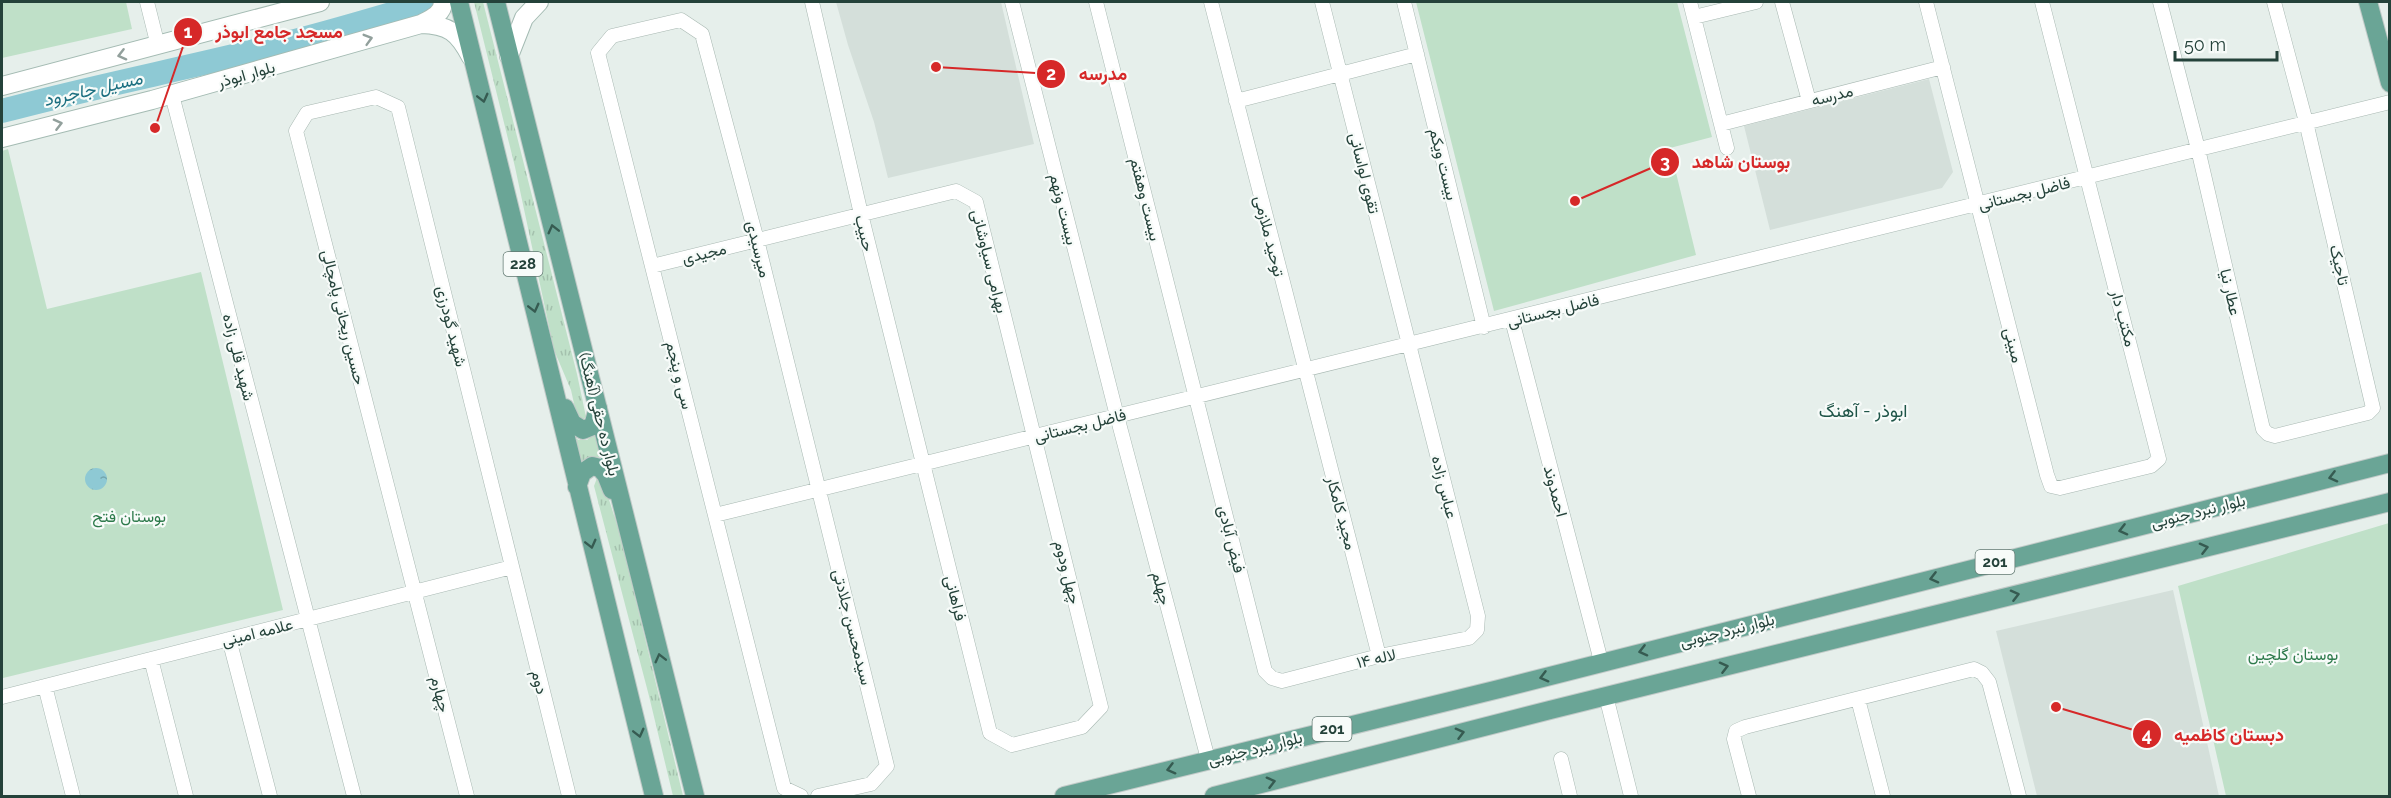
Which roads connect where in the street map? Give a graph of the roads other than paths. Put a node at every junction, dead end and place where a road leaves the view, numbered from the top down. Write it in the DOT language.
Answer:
graph roads {
  1 [pos="147,2"];
  2 [pos="320,2"];
  3 [pos="443,2"];
  4 [pos="459,2"];
  5 [pos="495,2"];
  6 [pos="539,2"];
  7 [pos="812,2"];
  8 [pos="1012,2"];
  9 [pos="1096,2"];
  10 [pos="1211,2"];
  11 [pos="1322,2"];
  12 [pos="1404,2"];
  13 [pos="1690,2"];
  14 [pos="1756,2"];
  15 [pos="1782,2"];
  16 [pos="1926,2"];
  17 [pos="2042,2"];
  18 [pos="2160,2"];
  19 [pos="2274,2"];
  20 [pos="2368,2"];
  21 [pos="1694,17"];
  22 [pos="681,20"];
  23 [pos="421,24"];
  24 [pos="158,46"];
  25 [pos="1417,54"];
  26 [pos="509,56"];
  27 [pos="474,63"];
  28 [pos="1943,67"];
  29 [pos="1341,74"];
  30 [pos="2390,83"];
  31 [pos="2,86"];
  32 [pos="172,95"];
  33 [pos="376,97"];
  34 [pos="1236,101"];
  35 [pos="1809,101"];
  36 [pos="2390,102"];
  37 [pos="2306,122"];
  38 [pos="1721,124"];
  39 [pos="2,138"];
  40 [pos="1727,148"];
  41 [pos="2198,149"];
  42 [pos="2087,177"];
  43 [pos="1979,204"];
  44 [pos="861,214"];
  45 [pos="757,240"];
  46 [pos="652,266"];
  47 [pos="1512,320"];
  48 [pos="1484,327"];
  49 [pos="1409,345"];
  50 [pos="1304,370"];
  51 [pos="553,377"];
  52 [pos="1197,397"];
  53 [pos="598,408"];
  54 [pos="1116,416"];
  55 [pos="2268,434"];
  56 [pos="1035,436"];
  57 [pos="2390,463"];
  58 [pos="922,464"];
  59 [pos="2051,486"];
  60 [pos="577,487"];
  61 [pos="819,489"];
  62 [pos="2390,502"];
  63 [pos="715,514"];
  64 [pos="628,526"];
  65 [pos="512,567"];
  66 [pos="415,592"];
  67 [pos="307,619"];
  68 [pos="1477,630"];
  69 [pos="229,639"];
  70 [pos="1379,656"];
  71 [pos="151,659"];
  72 [pos="1601,661"];
  73 [pos="1272,678"];
  74 [pos="45,686"];
  75 [pos="1606,696"];
  76 [pos="2,697"];
  77 [pos="1858,699"];
  78 [pos="990,733"];
  79 [pos="1208,759"];
  80 [pos="1561,759"];
  81 [pos="695,793"];
  82 [pos="73,796"];
  83 [pos="186,796"];
  84 [pos="270,796"];
  85 [pos="354,796"];
  86 [pos="468,796"];
  87 [pos="569,796"];
  88 [pos="654,796"];
  89 [pos="801,796"];
  90 [pos="818,796"];
  91 [pos="1064,796"];
  92 [pos="1214,796"];
  93 [pos="1570,796"];
  94 [pos="1630,796"];
  95 [pos="1749,796"];
  96 [pos="1883,796"];
  97 [pos="2019,796"];
  1 -- 24 [label="street"];
  2 -- 24 [label="main road"];
  3 -- 23 [label="main road"];
  4 -- 27 [label="main road, 228"];
  5 -- 26 [label="main road, بلوار ده حقی (آهنگ) / 228"];
  6 -- 26 [label="main road"];
  7 -- 44 [label="street, حبیب"];
  8 -- 54 [label="street, بیست ونهم"];
  9 -- 52 [label="street, بیست وهفتم"];
  10 -- 34 [label="street, توحید ملازمی"];
  11 -- 29 [label="street, تقوی لواسانی"];
  12 -- 25 [label="street, بیست ویکم"];
  13 -- 21 [label="street"];
  14 -- 21 [label="street"];
  15 -- 35 [label="street"];
  16 -- 28 [label="street, مبینی"];
  17 -- 42 [label="street, مکتب دار"];
  18 -- 41 [label="street, عطار نیا"];
  19 -- 37 [label="street, تاجیک"];
  20 -- 30 [label="main road"];
  21 -- 38 [label="street"];
  22 -- 45 [label="street, میرسیدی"];
  22 -- 46 [label="street, سی و پنجم"];
  23 -- 27 [label="main road, بلوار ابوذر"];
  32 -- 23 [label="main road, بلوار ابوذر, one-way"];
  24 -- 31 [label="main road, one-way"];
  25 -- 29 [label="street"];
  25 -- 48 [label="street, بیست ویکم"];
  53 -- 26 [label="main road, بلوار ده حقی (آهنگ) / 228, one-way"];
  27 -- 51 [label="main road, 228, one-way"];
  28 -- 35 [label="street, مدرسه"];
  28 -- 43 [label="street, مبینی"];
  29 -- 34 [label="street"];
  29 -- 49 [label="street, تقوی لواسانی"];
  39 -- 32 [label="main road, بلوار ابوذر, one-way"];
  32 -- 67 [label="street, شهید قلی زاده"];
  33 -- 65 [label="street, شهید گودرزی"];
  33 -- 66 [label="street, حسین ریحانی پامچالی"];
  34 -- 50 [label="street, توحید ملازمی"];
  35 -- 38 [label="street, مدرسه"];
  36 -- 37 [label="street, فاضل بجستانی"];
  37 -- 41 [label="street, فاضل بجستانی"];
  37 -- 55 [label="street, تاجیک"];
  38 -- 40 [label="street"];
  41 -- 42 [label="street, فاضل بجستانی"];
  41 -- 55 [label="street, عطار نیا"];
  42 -- 43 [label="street, فاضل بجستانی"];
  42 -- 59 [label="street, مکتب دار"];
  43 -- 47 [label="street, فاضل بجستانی"];
  43 -- 59 [label="street, مبینی"];
  44 -- 45 [label="street, مجیدی"];
  44 -- 56 [label="street, بهرامی سیاوشانی"];
  44 -- 58 [label="street, حبیب"];
  45 -- 46 [label="street, مجیدی"];
  45 -- 61 [label="street, میرسیدی"];
  46 -- 63 [label="street, سی و پنجم"];
  47 -- 48 [label="street, فاضل بجستانی"];
  47 -- 72 [label="street, احمدوند"];
  48 -- 49 [label="street, فاضل بجستانی"];
  49 -- 50 [label="street, فاضل بجستانی"];
  49 -- 68 [label="street, عباس زاده"];
  50 -- 52 [label="street, فاضل بجستانی"];
  50 -- 70 [label="street, مجید کامکار"];
  51 -- 53 [label="main road"];
  51 -- 60 [label="main road, 228"];
  52 -- 54 [label="street, فاضل بجستانی"];
  52 -- 73 [label="street, فیض آبادی"];
  53 -- 64 [label="main road, بلوار ده حقی (آهنگ) / 228"];
  54 -- 56 [label="street, فاضل بجستانی"];
  54 -- 79 [label="street, چهلم"];
  56 -- 58 [label="street, فاضل بجستانی"];
  56 -- 78 [label="street, چهل ودوم"];
  57 -- 72 [label="main road, بلوار نبرد جنوبی / 201, one-way"];
  58 -- 61 [label="street, فاضل بجستانی"];
  58 -- 78 [label="street, فراهانی"];
  60 -- 64 [label="main road"];
  60 -- 88 [label="main road, 228, one-way"];
  61 -- 63 [label="street, فاضل بجستانی"];
  61 -- 90 [label="street, سیدمحسن جلادتی"];
  75 -- 62 [label="main road, 201, one-way"];
  63 -- 89 [label="street, سی و پنجم"];
  81 -- 64 [label="main road, بلوار ده حقی (آهنگ) / 228, one-way"];
  65 -- 66 [label="street, علامه امینی"];
  65 -- 87 [label="street, دوم"];
  66 -- 67 [label="street, علامه امینی"];
  66 -- 86 [label="street, چهارم"];
  67 -- 69 [label="street, علامه امینی"];
  67 -- 85 [label="street, شهید قلی زاده"];
  68 -- 70 [label="street, لاله ۱۴"];
  69 -- 71 [label="street, علامه امینی"];
  69 -- 84 [label="street"];
  70 -- 73 [label="street, لاله ۱۴"];
  71 -- 74 [label="street, علامه امینی"];
  71 -- 83 [label="street"];
  72 -- 79 [label="main road, بلوار نبرد جنوبی / 201, one-way"];
  74 -- 76 [label="street, علامه امینی"];
  74 -- 82 [label="street"];
  92 -- 75 [label="main road, 201, one-way"];
  75 -- 94 [label="street"];
  77 -- 95 [label="street"];
  77 -- 96 [label="street"];
  77 -- 97 [label="street"];
  79 -- 91 [label="main road, بلوار نبرد جنوبی / 201, one-way"];
  80 -- 93 [label="street"];
}
